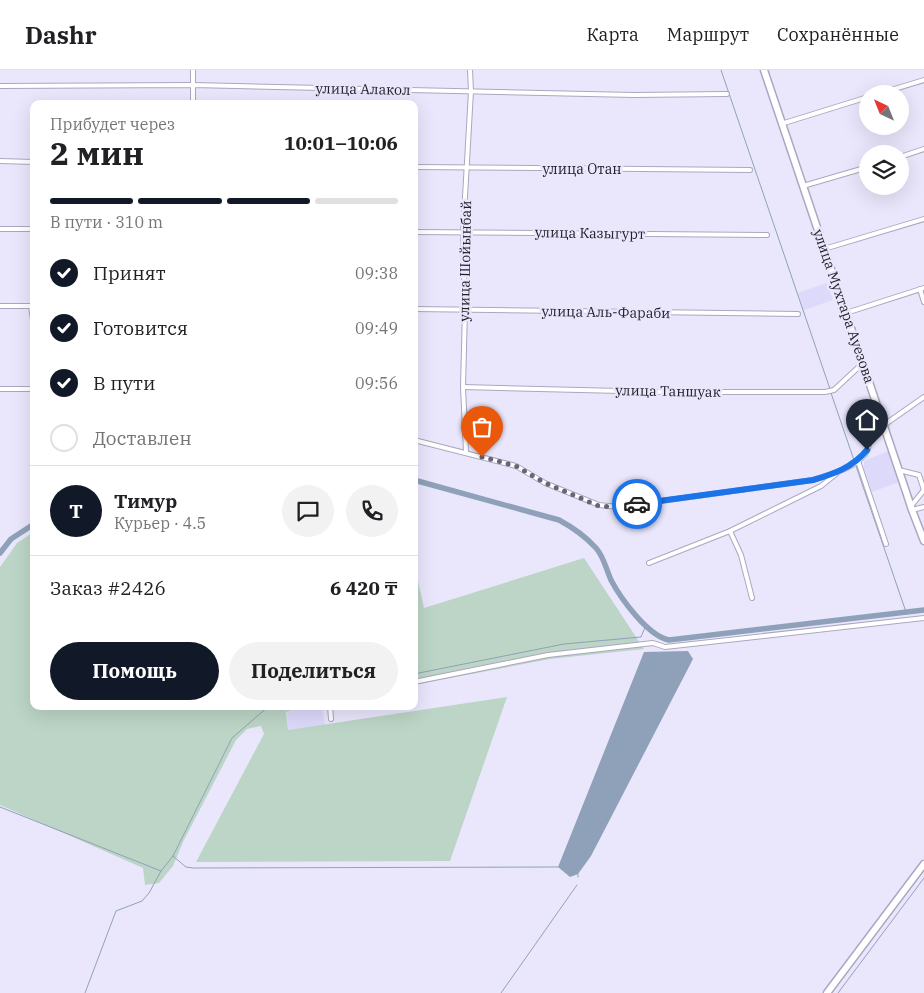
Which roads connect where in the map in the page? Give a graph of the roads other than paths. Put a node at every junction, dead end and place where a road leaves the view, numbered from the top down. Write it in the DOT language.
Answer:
graph roads {
  1 [pos="193,70"];
  2 [pos="470,70"];
  3 [pos="764,70"];
  4 [pos="924,80"];
  5 [pos="193,85"];
  6 [pos="908,85"];
  7 [pos="0,86"];
  8 [pos="471,92"];
  9 [pos="727,94"];
  10 [pos="193,100"];
  11 [pos="859,100"];
  12 [pos="781,124"];
  13 [pos="924,149"];
  14 [pos="909,154"];
  15 [pos="0,161"];
  16 [pos="30,162"];
  17 [pos="418,167"];
  18 [pos="468,168"];
  19 [pos="750,170"];
  20 [pos="859,170"];
  21 [pos="803,186"];
  22 [pos="924,219"];
  23 [pos="0,229"];
  24 [pos="30,229"];
  25 [pos="418,232"];
  26 [pos="463,232"];
  27 [pos="766,235"];
  28 [pos="824,249"];
  29 [pos="922,288"];
  30 [pos="924,302"];
  31 [pos="0,306"];
  32 [pos="30,306"];
  33 [pos="418,309"];
  34 [pos="465,310"];
  35 [pos="846,313"];
  36 [pos="798,314"];
  37 [pos="863,363"];
  38 [pos="463,387"];
  39 [pos="0,389"];
  40 [pos="30,389"];
  41 [pos="875,397"];
  42 [pos="924,397"];
  43 [pos="884,425"];
  44 [pos="418,441"];
  45 [pos="466,452"];
  46 [pos="856,462"];
  47 [pos="899,470"];
  48 [pos="837,473"];
  49 [pos="807,481"];
  50 [pos="810,492"];
  51 [pos="924,507"];
  52 [pos="911,508"];
  53 [pos="730,530"];
  54 [pos="924,541"];
  55 [pos="886,544"];
  56 [pos="649,563"];
  57 [pos="752,598"];
  58 [pos="924,618"];
  59 [pos="418,681"];
  60 [pos="330,710"];
  61 [pos="331,719"];
  62 [pos="924,864"];
  63 [pos="827,993"];
  1 -- 5 [label="street"];
  2 -- 8 [label="street, улица Шойынбай"];
  3 -- 12 [label="main road, улица Мухтара Ауезова"];
  4 -- 6 [label="street"];
  5 -- 7 [label="street, улица Алакол"];
  5 -- 8 [label="street, улица Алакол"];
  5 -- 10 [label="street"];
  8 -- 9 [label="street, улица Алакол"];
  8 -- 18 [label="street, улица Шойынбай"];
  11 -- 12 [label="street"];
  12 -- 21 [label="main road, улица Мухтара Ауезова"];
  13 -- 14 [label="street"];
  15 -- 16 [label="street"];
  17 -- 18 [label="street, улица Отан"];
  18 -- 19 [label="street, улица Отан"];
  18 -- 26 [label="street, улица Шойынбай"];
  20 -- 21 [label="street"];
  21 -- 28 [label="main road, улица Мухтара Ауезова"];
  22 -- 28 [label="street"];
  23 -- 24 [label="street"];
  25 -- 26 [label="street, улица Казыгурт"];
  26 -- 27 [label="street, улица Казыгурт"];
  26 -- 34 [label="street, улица Шойынбай"];
  28 -- 35 [label="main road, улица Мухтара Ауезова"];
  29 -- 30 [label="street"];
  29 -- 35 [label="street"];
  31 -- 32 [label="street"];
  33 -- 34 [label="street, улица Аль-Фараби"];
  34 -- 36 [label="street, улица Аль-Фараби"];
  34 -- 38 [label="street, улица Шойынбай"];
  35 -- 37 [label="main road, улица Мухтара Ауезова"];
  37 -- 38 [label="street, улица Таншуак"];
  37 -- 41 [label="main road, улица Мухтара Ауезова"];
  38 -- 45 [label="street, улица Шойынбай"];
  39 -- 40 [label="street"];
  41 -- 43 [label="main road, улица Мухтара Ауезова"];
  41 -- 46 [label="street"];
  42 -- 43 [label="street"];
  43 -- 47 [label="main road, улица Мухтара Ауезова"];
  44 -- 45 [label="street"];
  45 -- 49 [label="street"];
  46 -- 48 [label="street"];
  46 -- 55 [label="street"];
  47 -- 52 [label="main road, улица Мухтара Ауезова"];
  47 -- 52 [label="street"];
  48 -- 49 [label="street"];
  48 -- 50 [label="street"];
  49 -- 50 [label="street"];
  50 -- 53 [label="street"];
  51 -- 52 [label="street"];
  52 -- 54 [label="main road, улица Мухтара Ауезова"];
  53 -- 56 [label="street"];
  53 -- 57 [label="street"];
  58 -- 59 [label="street"];
  60 -- 61 [label="street"];
  62 -- 63 [label="main road"];
}
